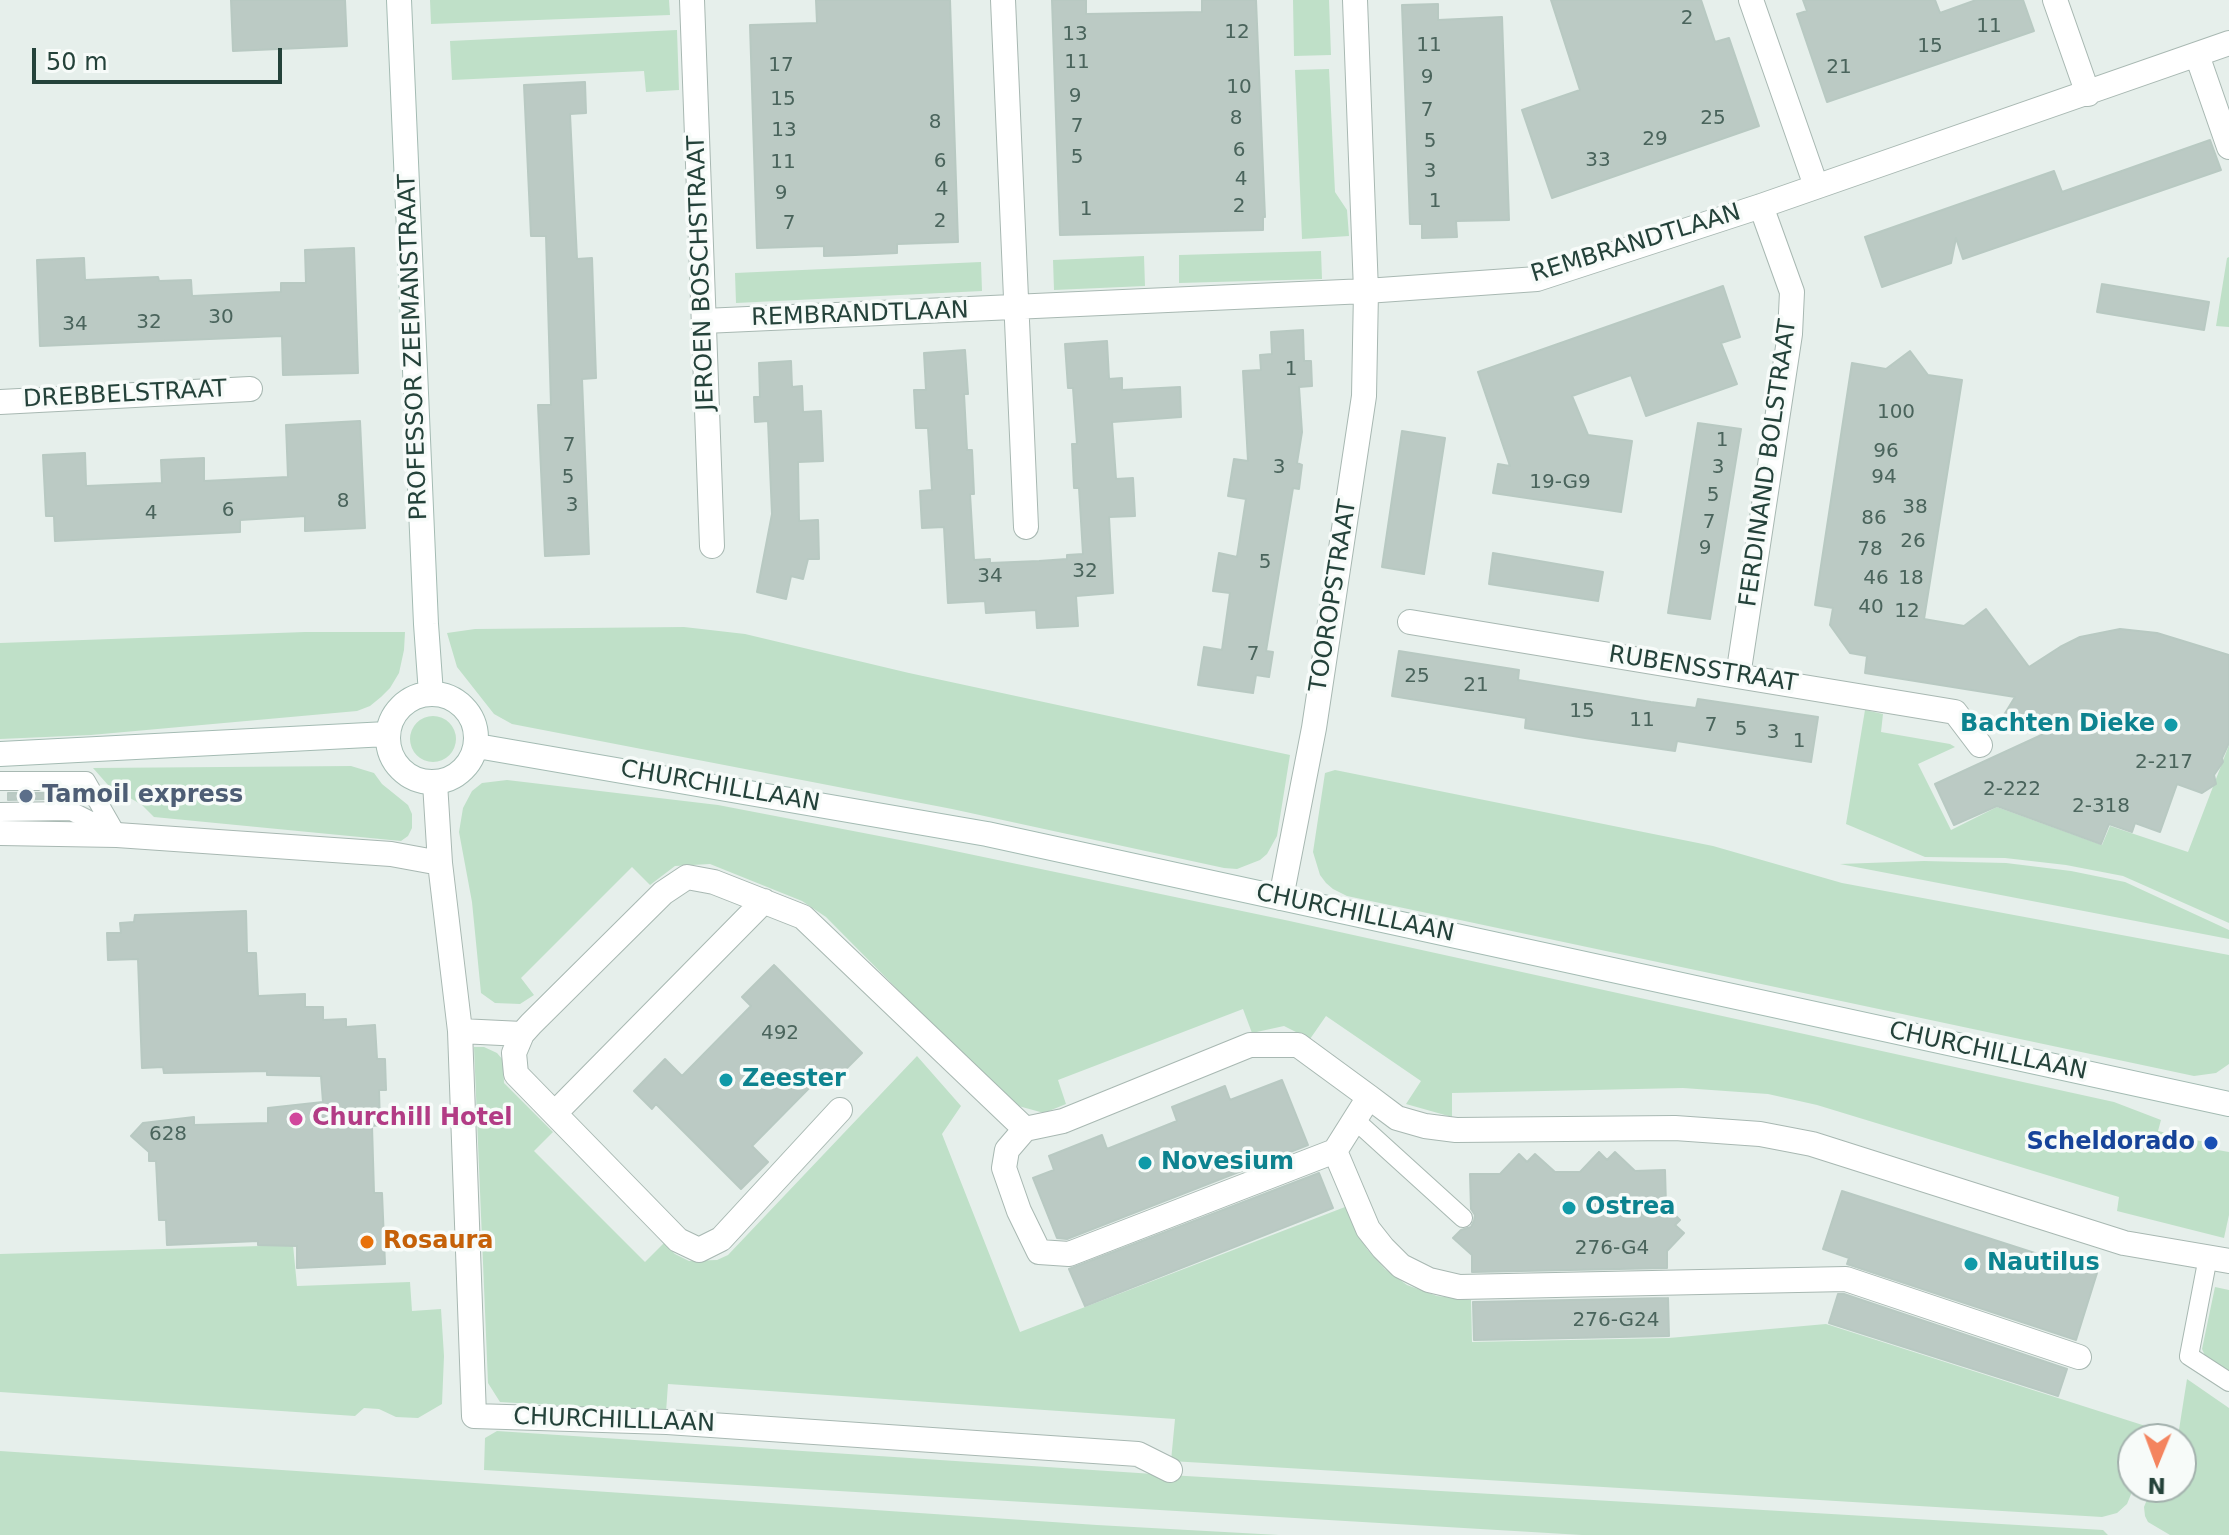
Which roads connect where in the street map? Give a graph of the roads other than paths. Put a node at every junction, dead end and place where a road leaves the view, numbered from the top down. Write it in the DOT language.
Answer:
graph roads {
  1 [pos="399,0"];
  2 [pos="692,0"];
  3 [pos="1003,0"];
  4 [pos="1355,0"];
  5 [pos="1751,0"];
  6 [pos="2055,0"];
  7 [pos="2229,43"];
  8 [pos="2197,55"];
  9 [pos="2088,94"];
  10 [pos="2229,147"];
  11 [pos="1816,186"];
  12 [pos="1761,206"];
  13 [pos="1366,291"];
  14 [pos="1015,308"];
  15 [pos="704,321"];
  16 [pos="250,389"];
  17 [pos="0,402"];
  18 [pos="1026,527"];
  19 [pos="712,546"];
  20 [pos="1410,622"];
  21 [pos="1738,676"];
  22 [pos="431,694"];
  23 [pos="387,734"];
  24 [pos="1980,745"];
  25 [pos="477,746"];
  26 [pos="0,754"];
  27 [pos="0,781"];
  28 [pos="435,783"];
  29 [pos="0,812"];
  30 [pos="0,833"];
  31 [pos="117,835"];
  32 [pos="440,863"];
  33 [pos="1281,898"];
  34 [pos="764,901"];
  35 [pos="460,1031"];
  36 [pos="522,1034"];
  37 [pos="1369,1097"];
  38 [pos="2229,1104"];
  39 [pos="840,1110"];
  40 [pos="555,1113"];
  41 [pos="1355,1120"];
  42 [pos="1025,1129"];
  43 [pos="1335,1151"];
  44 [pos="1463,1218"];
  45 [pos="2219,1259"];
  46 [pos="2079,1357"];
  47 [pos="2229,1382"];
  48 [pos="1170,1470"];
  1 -- 22 [label="street, PROFESSOR ZEEMANSTRAAT"];
  2 -- 15 [label="street, JEROEN BOSCHSTRAAT"];
  3 -- 14 [label="street"];
  4 -- 13 [label="street, TOOROPSTRAAT"];
  5 -- 11 [label="street"];
  6 -- 9 [label="street"];
  7 -- 8 [label="street, REMBRANDTLAAN"];
  8 -- 9 [label="street, REMBRANDTLAAN"];
  8 -- 10 [label="street"];
  9 -- 11 [label="street, REMBRANDTLAAN"];
  11 -- 12 [label="street, REMBRANDTLAAN"];
  12 -- 13 [label="street, REMBRANDTLAAN"];
  12 -- 21 [label="street, FERDINAND BOLSTRAAT"];
  13 -- 14 [label="street, REMBRANDTLAAN"];
  13 -- 33 [label="street, TOOROPSTRAAT"];
  14 -- 15 [label="street, REMBRANDTLAAN"];
  14 -- 18 [label="street"];
  15 -- 19 [label="street, JEROEN BOSCHSTRAAT"];
  16 -- 17 [label="street, DREBBELSTRAAT"];
  20 -- 21 [label="street, RUBENSSTRAAT"];
  21 -- 24 [label="street, RUBENSSTRAAT"];
  22 -- 23 [label="street"];
  22 -- 25 [label="street"];
  23 -- 26 [label="street"];
  23 -- 28 [label="street"];
  25 -- 28 [label="street"];
  25 -- 33 [label="street, CHURCHILLLAAN"];
  27 -- 31 [label="lane"];
  28 -- 32 [label="street, CHURCHILLLAAN"];
  29 -- 31 [label="lane"];
  30 -- 31 [label="street"];
  31 -- 32 [label="street"];
  32 -- 35 [label="street, CHURCHILLLAAN"];
  33 -- 38 [label="street, CHURCHILLLAAN"];
  34 -- 36 [label="street"];
  34 -- 40 [label="street"];
  34 -- 42 [label="street"];
  35 -- 36 [label="street"];
  35 -- 48 [label="street, CHURCHILLLAAN"];
  36 -- 40 [label="street"];
  37 -- 41 [label="street"];
  37 -- 42 [label="street"];
  37 -- 45 [label="street"];
  39 -- 40 [label="street"];
  41 -- 43 [label="street"];
  41 -- 44 [label="lane"];
  42 -- 43 [label="street"];
  43 -- 46 [label="street"];
  45 -- 47 [label="lane"];
}
